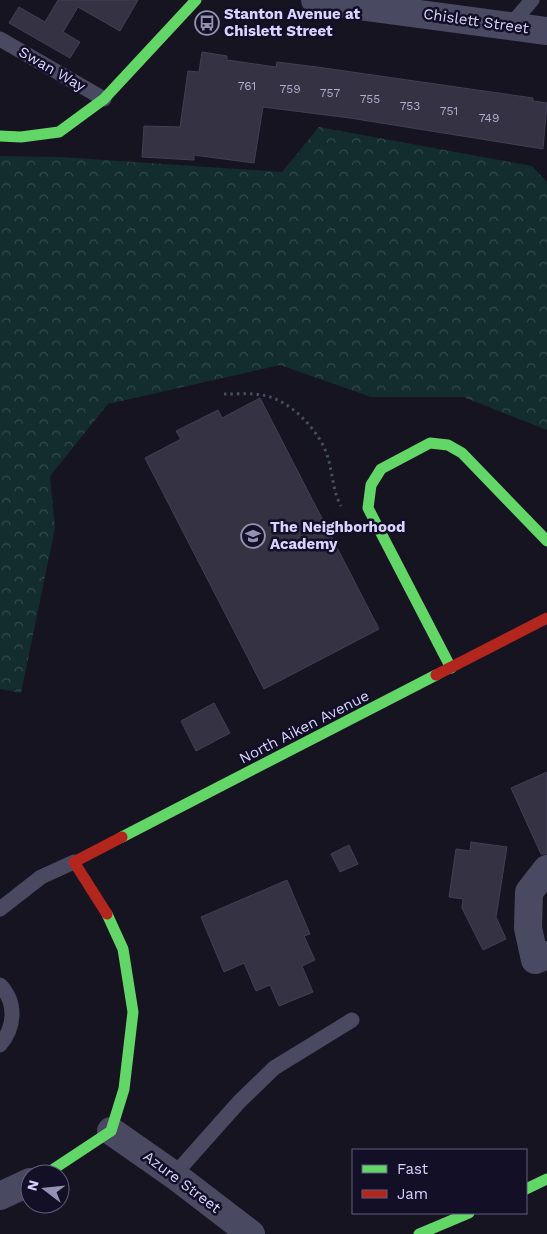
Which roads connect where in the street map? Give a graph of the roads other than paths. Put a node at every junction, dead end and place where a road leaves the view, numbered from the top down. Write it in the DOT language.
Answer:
graph roads {
  1 [pos="196,0"];
  2 [pos="315,0"];
  3 [pos="532,0"];
  4 [pos="510,26"];
  5 [pos="547,31"];
  6 [pos="0,40"];
  7 [pos="104,99"];
  8 [pos="0,136"];
  9 [pos="547,541"];
  10 [pos="547,618"];
  11 [pos="451,668"];
  12 [pos="74,862"];
  13 [pos="547,869"];
  14 [pos="0,909"];
  15 [pos="547,955"];
  16 [pos="0,985"];
  17 [pos="352,1020"];
  18 [pos="0,1045"];
  19 [pos="112,1131"];
  20 [pos="61,1164"];
  21 [pos="174,1175"];
  22 [pos="547,1180"];
  23 [pos="20,1187"];
  24 [pos="527,1188"];
  25 [pos="0,1196"];
  26 [pos="467,1214"];
  27 [pos="251,1234"];
  28 [pos="419,1234"];
  1 -- 7 [label="street"];
  2 -- 4 [label="street, Chislett Street"];
  3 -- 4 [label="lane"];
  4 -- 5 [label="street, Chislett Street"];
  6 -- 7 [label="lane, Swan Way"];
  7 -- 8 [label="street"];
  9 -- 11 [label="street"];
  10 -- 11 [label="street, North Aiken Avenue"];
  11 -- 12 [label="street, North Aiken Avenue"];
  12 -- 14 [label="lane"];
  12 -- 19 [label="street"];
  13 -- 15 [label="street"];
  16 -- 18 [label="lane"];
  17 -- 21 [label="lane"];
  19 -- 20 [label="street"];
  19 -- 21 [label="street, Azure Street"];
  21 -- 27 [label="street, Azure Street"];
  22 -- 24 [label="street"];
  23 -- 25 [label="street"];
  26 -- 28 [label="street"];
}
